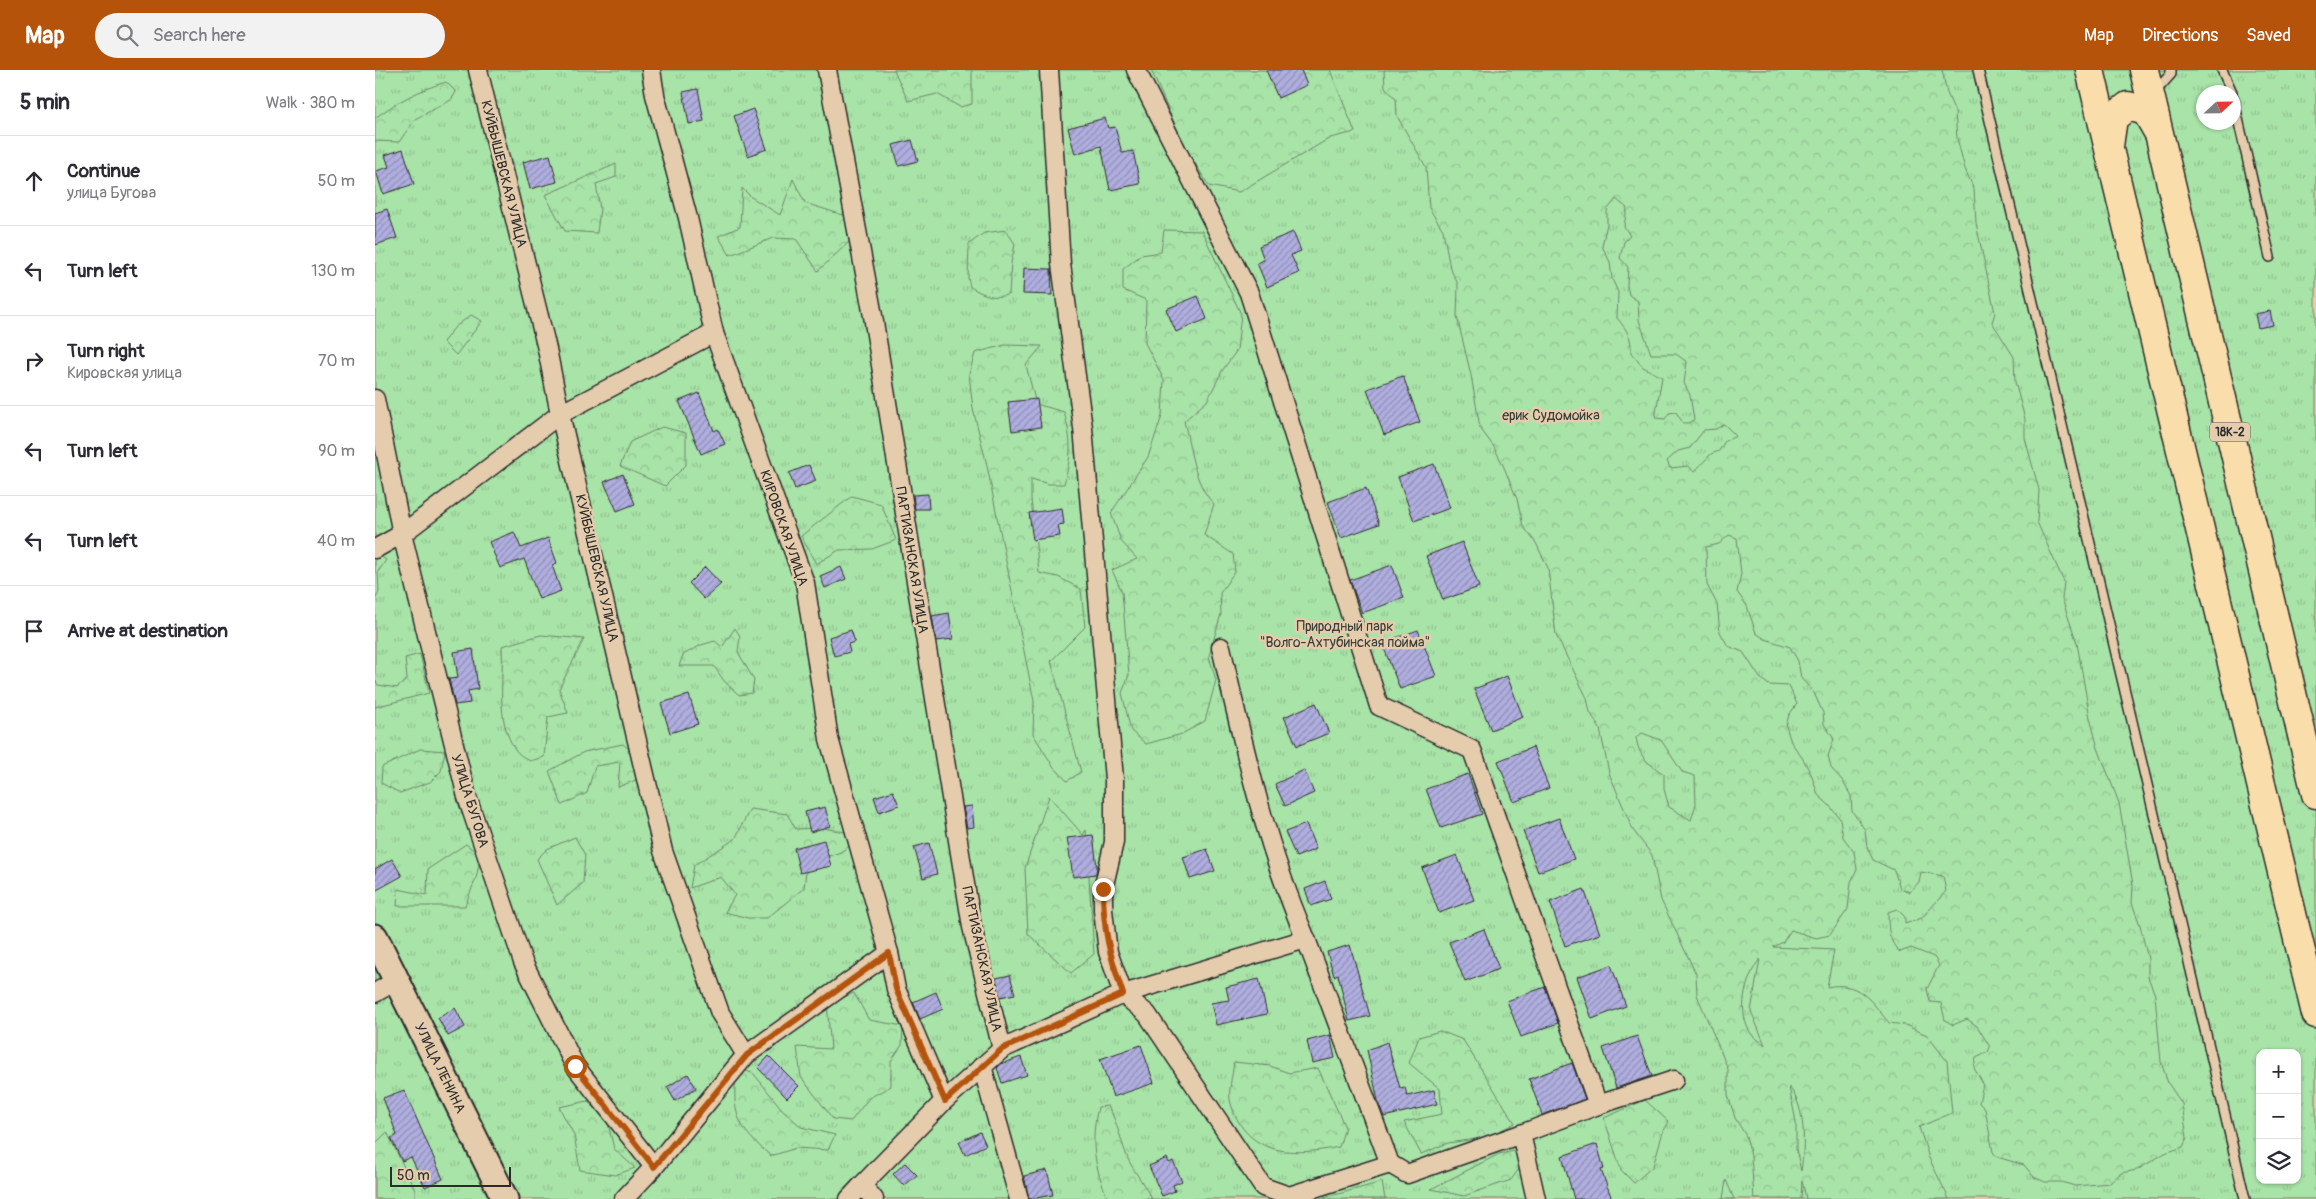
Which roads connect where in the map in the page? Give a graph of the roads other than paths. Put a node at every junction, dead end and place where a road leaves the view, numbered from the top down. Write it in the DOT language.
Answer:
graph roads {
  1 [pos="478,70"];
  2 [pos="651,70"];
  3 [pos="827,70"];
  4 [pos="1049,70"];
  5 [pos="1135,70"];
  6 [pos="1978,70"];
  7 [pos="2090,70"];
  8 [pos="2144,70"];
  9 [pos="2222,70"];
  10 [pos="2174,71"];
  11 [pos="2229,85"];
  12 [pos="2151,96"];
  13 [pos="2241,130"];
  14 [pos="2160,135"];
  15 [pos="2109,148"];
  16 [pos="2271,257"];
  17 [pos="714,333"];
  18 [pos="375,399"];
  19 [pos="560,414"];
  20 [pos="402,534"];
  21 [pos="375,549"];
  22 [pos="1221,646"];
  23 [pos="2316,794"];
  24 [pos="375,937"];
  25 [pos="1306,939"];
  26 [pos="889,953"];
  27 [pos="397,980"];
  28 [pos="375,993"];
  29 [pos="1123,994"];
  30 [pos="2316,1014"];
  31 [pos="1002,1049"];
  32 [pos="747,1055"];
  33 [pos="982,1066"];
  34 [pos="1674,1080"];
  35 [pos="945,1101"];
  36 [pos="1598,1104"];
  37 [pos="1521,1134"];
  38 [pos="1390,1164"];
  39 [pos="654,1167"];
  40 [pos="862,1185"];
  41 [pos="1265,1193"];
  42 [pos="505,1199"];
  43 [pos="624,1199"];
  44 [pos="849,1199"];
  45 [pos="874,1199"];
  46 [pos="1019,1199"];
  47 [pos="1536,1199"];
  48 [pos="2245,1199"];
  1 -- 19 [label="street, КУЙБЫШЕВСКАЯ УЛИЦА"];
  2 -- 17 [label="street, КИРОВСКАЯ УЛИЦА"];
  3 -- 31 [label="street, ПАРТИЗАНСКАЯ УЛИЦА"];
  4 -- 29 [label="street"];
  5 -- 36 [label="street"];
  6 -- 48 [label="lane"];
  7 -- 15 [label="main road"];
  8 -- 12 [label="main road, 18К-2"];
  9 -- 11 [label="lane"];
  10 -- 12 [label="lane"];
  12 -- 14 [label="main road, 18К-2"];
  13 -- 16 [label="lane"];
  14 -- 15 [label="main road"];
  14 -- 23 [label="main road, 18К-2"];
  15 -- 30 [label="main road"];
  17 -- 19 [label="street"];
  17 -- 26 [label="street, КИРОВСКАЯ УЛИЦА"];
  18 -- 20 [label="street, УЛИЦА БУГОВА"];
  19 -- 20 [label="street"];
  19 -- 32 [label="street, КУЙБЫШЕВСКАЯ УЛИЦА"];
  20 -- 21 [label="street"];
  20 -- 39 [label="street, УЛИЦА БУГОВА"];
  22 -- 25 [label="street"];
  24 -- 27 [label="street, УЛИЦА ЛЕНИНА"];
  25 -- 29 [label="street"];
  25 -- 38 [label="street"];
  26 -- 32 [label="street"];
  26 -- 35 [label="street, КИРОВСКАЯ УЛИЦА"];
  27 -- 28 [label="street"];
  27 -- 42 [label="street, УЛИЦА ЛЕНИНА"];
  29 -- 31 [label="street"];
  29 -- 41 [label="street"];
  31 -- 33 [label="street"];
  32 -- 39 [label="street"];
  33 -- 35 [label="street"];
  33 -- 46 [label="street"];
  34 -- 36 [label="street"];
  35 -- 40 [label="street"];
  36 -- 37 [label="street"];
  37 -- 38 [label="street"];
  37 -- 47 [label="street"];
  38 -- 41 [label="street"];
  39 -- 43 [label="street"];
  40 -- 44 [label="street"];
  40 -- 45 [label="street"];
}
